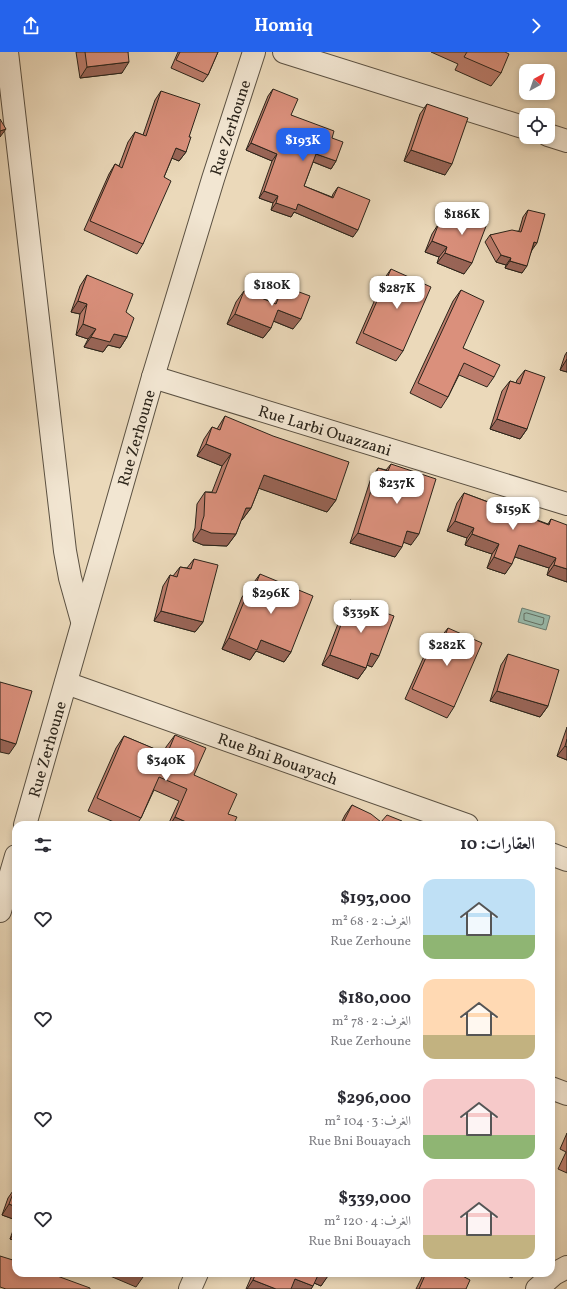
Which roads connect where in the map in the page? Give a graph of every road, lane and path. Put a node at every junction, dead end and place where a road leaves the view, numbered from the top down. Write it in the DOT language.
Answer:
graph roads {
  1 [pos="7,52"];
  2 [pos="254,52"];
  3 [pos="284,52"];
  4 [pos="519,126"];
  5 [pos="555,137"];
  6 [pos="567,141"];
  7 [pos="153,377"];
  8 [pos="567,504"];
  9 [pos="82,622"];
  10 [pos="66,683"];
  11 [pos="26,821"];
  12 [pos="456,821"];
  13 [pos="555,856"];
  14 [pos="567,860"];
  15 [pos="12,870"];
  16 [pos="0,911"];
  17 [pos="555,1090"];
  18 [pos="567,1094"];
  19 [pos="567,1267"];
  20 [pos="555,1273"];
  21 [pos="195,1277"];
  22 [pos="551,1277"];
  23 [pos="190,1289"];
  24 [pos="537,1289"];
  1 -- 9 [label="street"];
  2 -- 7 [label="street, Rue Zerhoune"];
  3 -- 4 [label="street"];
  5 -- 6 [label="street"];
  7 -- 8 [label="street, Rue Larbi Ouazzani"];
  7 -- 9 [label="street, Rue Zerhoune"];
  9 -- 10 [label="street, Rue Zerhoune"];
  10 -- 11 [label="street, Rue Zerhoune"];
  10 -- 12 [label="street, Rue Bni Bouayach"];
  13 -- 14 [label="street"];
  15 -- 16 [label="street"];
  17 -- 18 [label="street"];
  19 -- 20 [label="street"];
  21 -- 23 [label="street"];
  22 -- 24 [label="street"];
}
